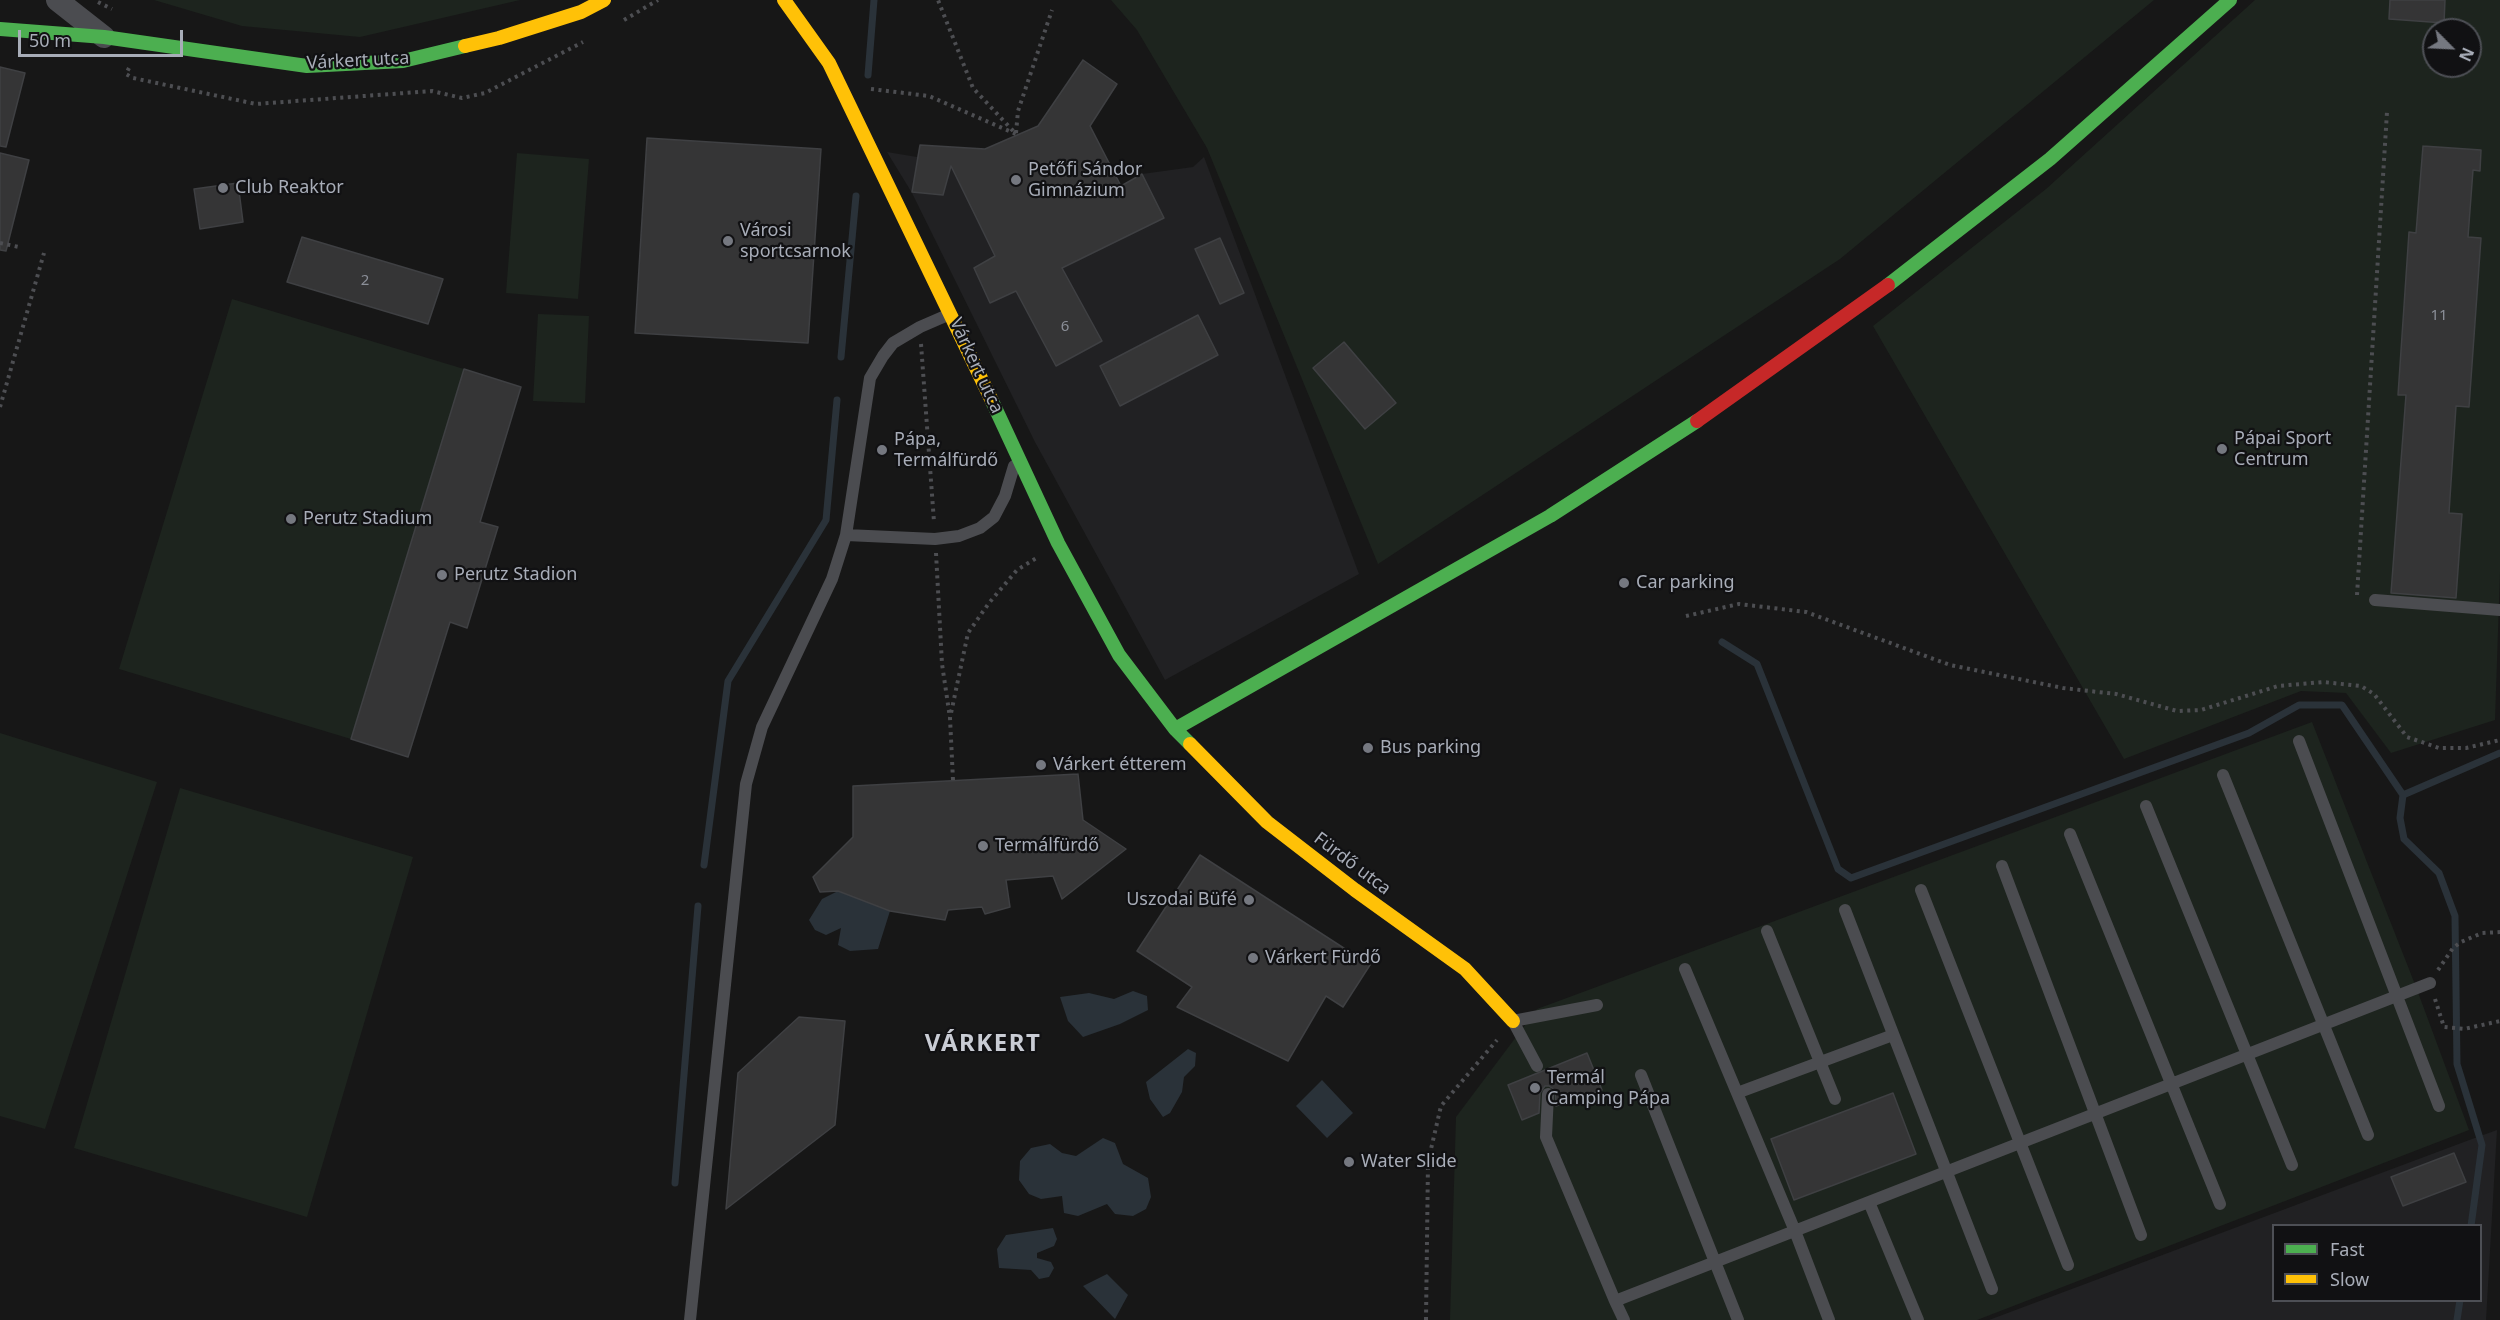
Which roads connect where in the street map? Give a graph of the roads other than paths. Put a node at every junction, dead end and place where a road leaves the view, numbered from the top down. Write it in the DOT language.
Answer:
graph roads {
  1 [pos="57,0"];
  2 [pos="604,0"];
  3 [pos="783,0"];
  4 [pos="2230,0"];
  5 [pos="0,29"];
  6 [pos="104,37"];
  7 [pos="951,314"];
  8 [pos="1018,456"];
  9 [pos="846,535"];
  10 [pos="2375,600"];
  11 [pos="2500,610"];
  12 [pos="1175,729"];
  13 [pos="2299,741"];
  14 [pos="2223,775"];
  15 [pos="2146,806"];
  16 [pos="2070,834"];
  17 [pos="2002,866"];
  18 [pos="1921,890"];
  19 [pos="1845,910"];
  20 [pos="1767,931"];
  21 [pos="1685,969"];
  22 [pos="2430,983"];
  23 [pos="2396,997"];
  24 [pos="1597,1005"];
  25 [pos="1513,1021"];
  26 [pos="2324,1024"];
  27 [pos="1893,1035"];
  28 [pos="2246,1055"];
  29 [pos="1820,1062"];
  30 [pos="1537,1066"];
  31 [pos="1641,1075"];
  32 [pos="2173,1083"];
  33 [pos="1737,1093"];
  34 [pos="1548,1094"];
  35 [pos="1835,1099"];
  36 [pos="2439,1106"];
  37 [pos="2096,1114"];
  38 [pos="2368,1135"];
  39 [pos="2019,1144"];
  40 [pos="2292,1165"];
  41 [pos="1946,1172"];
  42 [pos="1869,1202"];
  43 [pos="2220,1204"];
  44 [pos="1795,1231"];
  45 [pos="2141,1235"];
  46 [pos="1715,1262"];
  47 [pos="2068,1265"];
  48 [pos="1992,1289"];
  49 [pos="1615,1301"];
  50 [pos="690,1320"];
  51 [pos="1624,1320"];
  52 [pos="1738,1320"];
  53 [pos="1829,1320"];
  54 [pos="1918,1320"];
  1 -- 6 [label="street"];
  2 -- 6 [label="street, Várkert utca"];
  3 -- 7 [label="street, Várkert utca"];
  4 -- 12 [label="street"];
  5 -- 6 [label="street, Várkert utca"];
  7 -- 8 [label="street, Várkert utca"];
  7 -- 9 [label="lane"];
  8 -- 9 [label="lane"];
  8 -- 12 [label="street, Várkert utca"];
  9 -- 50 [label="lane"];
  10 -- 11 [label="lane"];
  12 -- 25 [label="street, Fürdő utca"];
  13 -- 23 [label="lane"];
  14 -- 26 [label="lane"];
  15 -- 28 [label="lane"];
  16 -- 32 [label="lane"];
  17 -- 37 [label="lane"];
  18 -- 39 [label="lane"];
  19 -- 27 [label="lane"];
  20 -- 29 [label="lane"];
  21 -- 33 [label="lane"];
  22 -- 23 [label="lane"];
  23 -- 26 [label="lane"];
  23 -- 36 [label="lane"];
  24 -- 25 [label="lane"];
  25 -- 30 [label="lane"];
  26 -- 28 [label="lane"];
  26 -- 38 [label="lane"];
  27 -- 29 [label="lane"];
  27 -- 41 [label="lane"];
  28 -- 32 [label="lane"];
  28 -- 40 [label="lane"];
  29 -- 33 [label="lane"];
  29 -- 35 [label="lane"];
  31 -- 46 [label="lane"];
  32 -- 37 [label="lane"];
  32 -- 43 [label="lane"];
  33 -- 44 [label="lane"];
  34 -- 49 [label="lane"];
  37 -- 39 [label="lane"];
  37 -- 45 [label="lane"];
  39 -- 41 [label="lane"];
  39 -- 47 [label="lane"];
  41 -- 42 [label="lane"];
  41 -- 48 [label="lane"];
  42 -- 44 [label="lane"];
  42 -- 54 [label="lane"];
  44 -- 46 [label="lane"];
  44 -- 53 [label="lane"];
  46 -- 49 [label="lane"];
  46 -- 52 [label="lane"];
  49 -- 51 [label="lane"];
}
